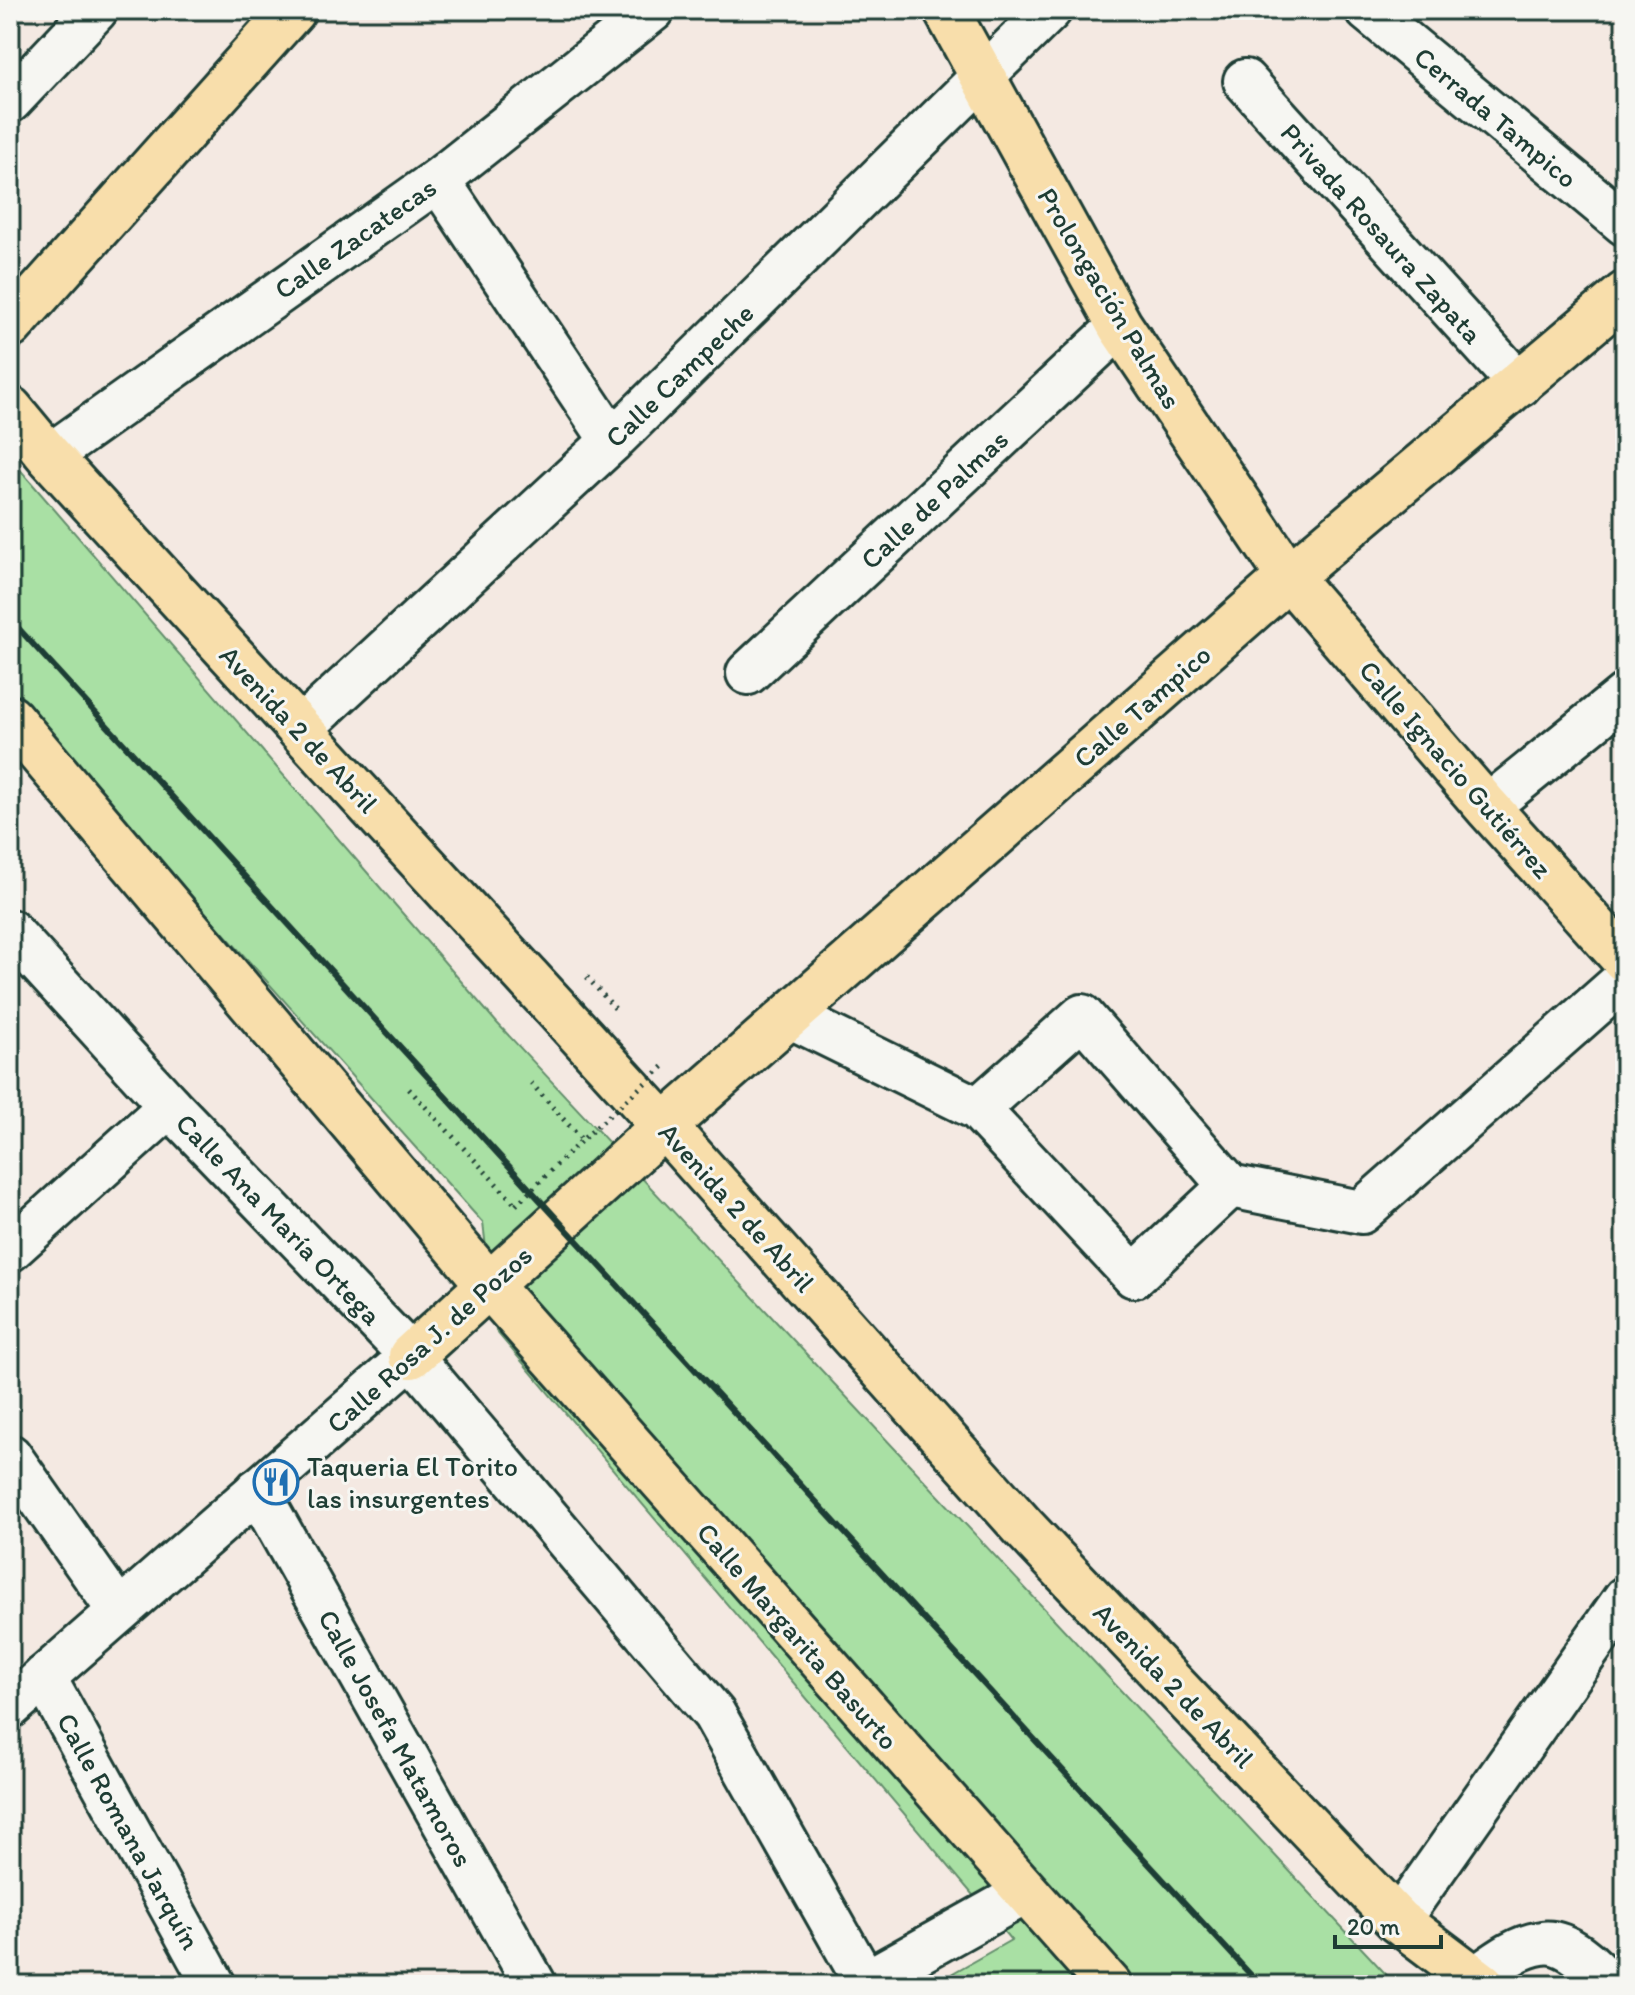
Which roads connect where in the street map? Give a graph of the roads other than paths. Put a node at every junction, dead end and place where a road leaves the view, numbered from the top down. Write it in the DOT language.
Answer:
graph roads {
  1 [pos="96,10"];
  2 [pos="293,10"];
  3 [pos="653,10"];
  4 [pos="946,10"];
  5 [pos="1050,10"];
  6 [pos="1367,10"];
  7 [pos="983,77"];
  8 [pos="1245,81"];
  9 [pos="10,101"];
  10 [pos="438,180"];
  11 [pos="1625,224"];
  12 [pos="1625,294"];
  13 [pos="10,326"];
  14 [pos="1120,326"];
  15 [pos="1520,385"];
  16 [pos="10,409"];
  17 [pos="612,441"];
  18 [pos="49,456"];
  19 [pos="1289,577"];
  20 [pos="748,673"];
  21 [pos="1625,695"];
  22 [pos="10,718"];
  23 [pos="299,730"];
  24 [pos="1487,807"];
  25 [pos="10,931"];
  26 [pos="1625,960"];
  27 [pos="1625,979"];
  28 [pos="789,1016"];
  29 [pos="170,1106"];
  30 [pos="978,1109"];
  31 [pos="664,1126"];
  32 [pos="1230,1186"];
  33 [pos="10,1250"];
  34 [pos="489,1285"];
  35 [pos="411,1356"];
  36 [pos="10,1456"];
  37 [pos="257,1490"];
  38 [pos="1625,1598"];
  39 [pos="119,1611"];
  40 [pos="44,1677"];
  41 [pos="10,1707"];
  42 [pos="1025,1893"];
  43 [pos="1398,1921"];
  44 [pos="1479,1982"];
  45 [pos="864,1984"];
  46 [pos="214,1985"];
  47 [pos="535,1985"];
  48 [pos="1109,1985"];
  49 [pos="1609,1985"];
  1 -- 9 [label="street"];
  2 -- 13 [label="main road"];
  3 -- 10 [label="street, Calle Zacatecas"];
  4 -- 7 [label="main road, Prolongación Palmas"];
  5 -- 7 [label="street, Calle Campeche"];
  6 -- 11 [label="street, Cerrada Tampico"];
  7 -- 14 [label="main road, Prolongación Palmas"];
  7 -- 17 [label="street, Calle Campeche"];
  8 -- 15 [label="street, Privada Rosaura Zapata"];
  10 -- 17 [label="street"];
  10 -- 18 [label="street, Calle Zacatecas"];
  12 -- 15 [label="main road, Calle Tampico"];
  14 -- 19 [label="main road, Prolongación Palmas"];
  14 -- 20 [label="street, Calle de Palmas"];
  15 -- 19 [label="main road, Calle Tampico"];
  16 -- 18 [label="main road, Avenida 2 de Abril"];
  17 -- 23 [label="street, Calle Campeche"];
  18 -- 23 [label="main road, Avenida 2 de Abril"];
  19 -- 24 [label="main road, Calle Ignacio Gutiérrez"];
  19 -- 28 [label="main road, Calle Tampico"];
  21 -- 24 [label="street"];
  22 -- 34 [label="main road, Calle Margarita Basurto"];
  23 -- 31 [label="main road, Avenida 2 de Abril"];
  24 -- 26 [label="main road, Calle Ignacio Gutiérrez"];
  25 -- 29 [label="street, Calle Ana María Ortega"];
  27 -- 32 [label="street"];
  28 -- 30 [label="street"];
  28 -- 31 [label="main road, Calle Tampico"];
  29 -- 33 [label="street"];
  29 -- 35 [label="street, Calle Ana María Ortega"];
  30 -- 32 [label="street"];
  30 -- 32 [label="street"];
  31 -- 34 [label="main road, Calle Rosa J. de Pozos"];
  31 -- 43 [label="main road, Avenida 2 de Abril"];
  34 -- 35 [label="main road, Calle Rosa J. de Pozos"];
  34 -- 42 [label="main road, Calle Margarita Basurto"];
  35 -- 37 [label="street, Calle Rosa J. de Pozos"];
  35 -- 45 [label="street, Calle Ana María Ortega"];
  36 -- 39 [label="street"];
  37 -- 39 [label="street, Calle Rosa J. de Pozos"];
  37 -- 47 [label="street, Calle Josefa Matamoros"];
  38 -- 43 [label="street"];
  39 -- 40 [label="street, Calle Rosa J. de Pozos"];
  40 -- 41 [label="street, Calle Rosa J. de Pozos"];
  40 -- 46 [label="street, Calle Romana Jarquín"];
  42 -- 45 [label="street"];
  42 -- 48 [label="main road, Calle Margarita Basurto"];
  43 -- 44 [label="main road, Avenida 2 de Abril"];
  44 -- 49 [label="street"];
}
